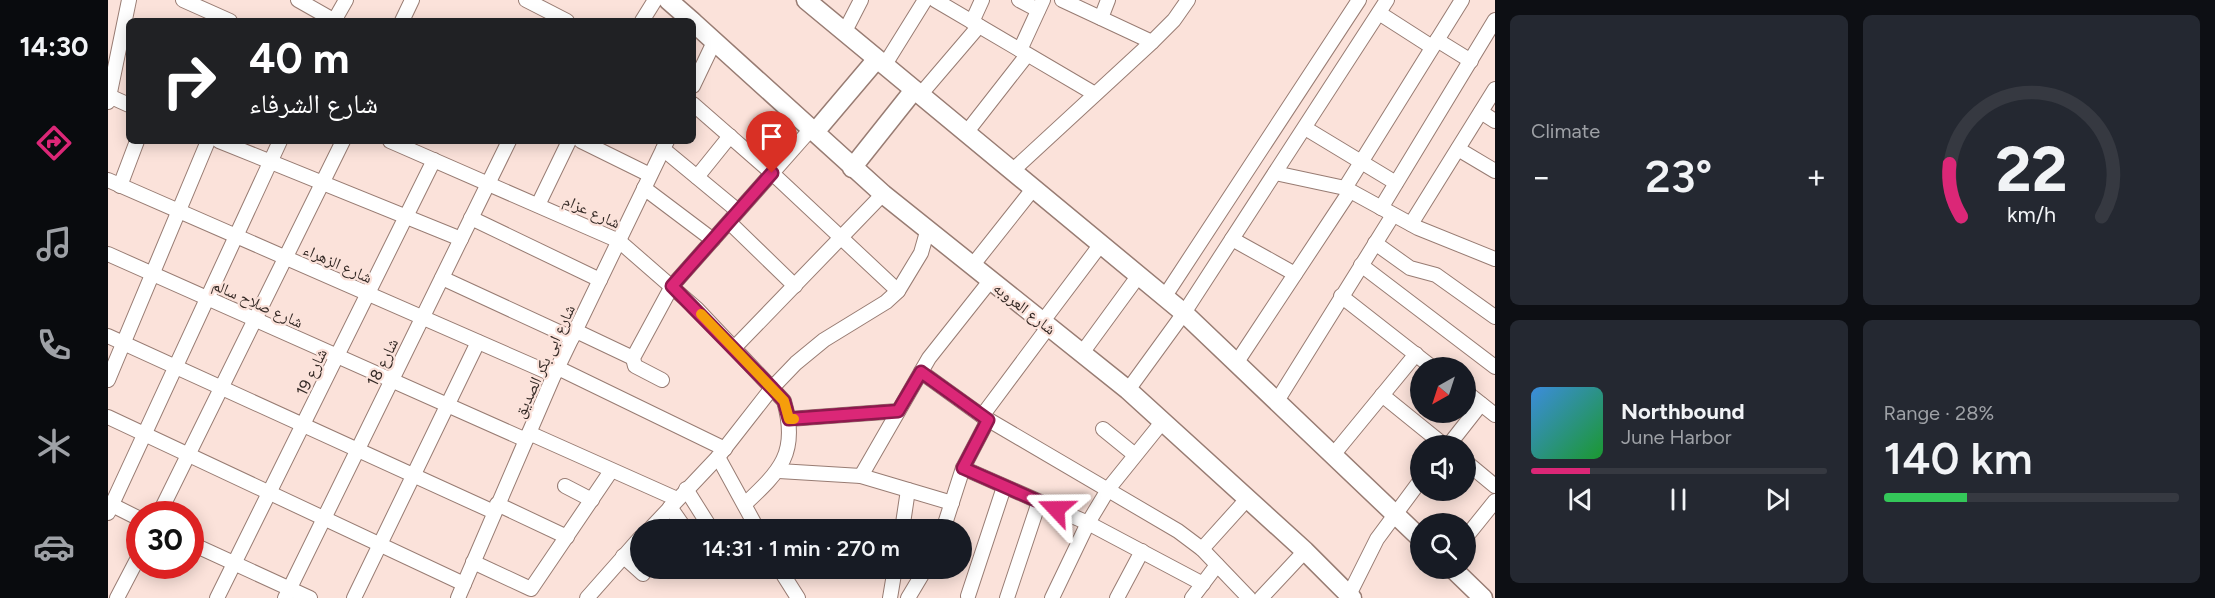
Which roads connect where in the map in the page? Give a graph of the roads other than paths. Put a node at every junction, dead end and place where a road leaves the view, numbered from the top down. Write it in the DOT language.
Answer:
graph roads {
  1 [pos="129,0"];
  2 [pos="183,0"];
  3 [pos="298,0"];
  4 [pos="346,0"];
  5 [pos="412,0"];
  6 [pos="526,0"];
  7 [pos="655,0"];
  8 [pos="668,0"];
  9 [pos="861,0"];
  10 [pos="924,0"];
  11 [pos="935,0"];
  12 [pos="982,0"];
  13 [pos="1019,0"];
  14 [pos="1062,0"];
  15 [pos="1108,0"];
  16 [pos="1188,0"];
  17 [pos="1359,0"];
  18 [pos="1387,0"];
  19 [pos="1460,1"];
  20 [pos="810,2"];
  21 [pos="1040,5"];
  22 [pos="214,6"];
  23 [pos="1379,13"];
  24 [pos="128,18"];
  25 [pos="228,18"];
  26 [pos="329,18"];
  27 [pos="336,18"];
  28 [pos="403,18"];
  29 [pos="557,18"];
  30 [pos="644,18"];
  31 [pos="688,18"];
  32 [pos="1101,18"];
  33 [pos="1495,20"];
  34 [pos="976,24"];
  35 [pos="696,26"];
  36 [pos="126,28"];
  37 [pos="844,33"];
  38 [pos="714,42"];
  39 [pos="1152,42"];
  40 [pos="1435,43"];
  41 [pos="1024,52"];
  42 [pos="1326,53"];
  43 [pos="1471,61"];
  44 [pos="880,63"];
  45 [pos="1347,66"];
  46 [pos="1316,68"];
  47 [pos="696,80"];
  48 [pos="1337,81"];
  49 [pos="1495,89"];
  50 [pos="917,93"];
  51 [pos="1095,94"];
  52 [pos="109,99"];
  53 [pos="126,104"];
  54 [pos="696,107"];
  55 [pos="1481,112"];
  56 [pos="1495,121"];
  57 [pos="1305,128"];
  58 [pos="813,130"];
  59 [pos="966,133"];
  60 [pos="730,136"];
  61 [pos="135,144"];
  62 [pos="207,144"];
  63 [pos="226,144"];
  64 [pos="279,144"];
  65 [pos="342,144"];
  66 [pos="397,144"];
  67 [pos="508,144"];
  68 [pos="568,144"];
  69 [pos="586,144"];
  70 [pos="665,145"];
  71 [pos="1458,149"];
  72 [pos="434,160"];
  73 [pos="270,162"];
  74 [pos="1361,162"];
  75 [pos="852,168"];
  76 [pos="1012,171"];
  77 [pos="1495,171"];
  78 [pos="772,173"];
  79 [pos="1275,173"];
  80 [pos="1244,175"];
  81 [pos="697,177"];
  82 [pos="647,181"];
  83 [pos="114,183"];
  84 [pos="323,183"];
  85 [pos="488,183"];
  86 [pos="1396,183"];
  87 [pos="1265,188"];
  88 [pos="1033,189"];
  89 [pos="1347,190"];
  90 [pos="883,194"];
  91 [pos="538,205"];
  92 [pos="179,211"];
  93 [pos="1387,212"];
  94 [pos="406,217"];
  95 [pos="734,217"];
  96 [pos="471,218"];
  97 [pos="1411,224"];
  98 [pos="927,232"];
  99 [pos="236,236"];
  100 [pos="841,238"];
  101 [pos="461,239"];
  102 [pos="1232,239"];
  103 [pos="713,240"];
  104 [pos="619,241"];
  105 [pos="1375,243"];
  106 [pos="1101,244"];
  107 [pos="108,254"];
  108 [pos="286,258"];
  109 [pos="1495,259"];
  110 [pos="1361,265"];
  111 [pos="972,266"];
  112 [pos="153,274"];
  113 [pos="1295,274"];
  114 [pos="1139,275"];
  115 [pos="442,278"];
  116 [pos="600,280"];
  117 [pos="990,280"];
  118 [pos="672,286"];
  119 [pos="795,286"];
  120 [pos="898,291"];
  121 [pos="368,294"];
  122 [pos="1165,296"];
  123 [pos="1341,296"];
  124 [pos="207,298"];
  125 [pos="1184,313"];
  126 [pos="1495,317"];
  127 [pos="422,318"];
  128 [pos="255,320"];
  129 [pos="1046,324"];
  130 [pos="574,334"];
  131 [pos="108,336"];
  132 [pos="478,342"];
  133 [pos="124,343"];
  134 [pos="734,348"];
  135 [pos="1082,353"];
  136 [pos="1416,354"];
  137 [pos="337,356"];
  138 [pos="1420,357"];
  139 [pos="633,358"];
  140 [pos="1237,362"];
  141 [pos="176,367"];
  142 [pos="1495,367"];
  143 [pos="556,371"];
  144 [pos="921,372"];
  145 [pos="108,380"];
  146 [pos="392,380"];
  147 [pos="662,380"];
  148 [pos="222,388"];
  149 [pos="772,388"];
  150 [pos="1128,390"];
  151 [pos="1382,394"];
  152 [pos="1476,400"];
  153 [pos="1278,401"];
  154 [pos="1481,404"];
  155 [pos="448,405"];
  156 [pos="898,411"];
  157 [pos="1495,415"];
  158 [pos="108,417"];
  159 [pos="985,418"];
  160 [pos="789,419"];
  161 [pos="1163,421"];
  162 [pos="303,425"];
  163 [pos="1103,429"];
  164 [pos="145,434"];
  165 [pos="1433,435"];
  166 [pos="1456,435"];
  167 [pos="527,436"];
  168 [pos="358,450"];
  169 [pos="722,453"];
  170 [pos="189,455"];
  171 [pos="1135,455"];
  172 [pos="1333,455"];
  173 [pos="963,468"];
  174 [pos="1476,470"];
  175 [pos="611,471"];
  176 [pos="778,471"];
  177 [pos="414,475"];
  178 [pos="861,476"];
  179 [pos="565,486"];
  180 [pos="1495,486"];
  181 [pos="1005,487"];
  182 [pos="1109,489"];
  183 [pos="908,490"];
  184 [pos="269,492"];
  185 [pos="1410,494"];
  186 [pos="678,498"];
  187 [pos="1248,498"];
  188 [pos="592,500"];
  189 [pos="166,501"];
  190 [pos="1495,501"];
  191 [pos="1040,502"];
  192 [pos="952,503"];
  193 [pos="745,504"];
  194 [pos="109,507"];
  195 [pos="496,508"];
  196 [pos="1395,513"];
  197 [pos="126,514"];
  198 [pos="324,518"];
  199 [pos="659,519"];
  200 [pos="683,519"];
  201 [pos="702,519"];
  202 [pos="752,519"];
  203 [pos="904,519"];
  204 [pos="947,519"];
  205 [pos="1088,523"];
  206 [pos="1476,525"];
  207 [pos="1410,528"];
  208 [pos="567,537"];
  209 [pos="380,544"];
  210 [pos="204,549"];
  211 [pos="630,549"];
  212 [pos="1202,549"];
  213 [pos="1142,551"];
  214 [pos="1305,551"];
  215 [pos="623,556"];
  216 [pos="473,562"];
  217 [pos="630,562"];
  218 [pos="234,563"];
  219 [pos="1217,565"];
  220 [pos="126,578"];
  221 [pos="785,579"];
  222 [pos="893,579"];
  223 [pos="919,579"];
  224 [pos="1463,579"];
  225 [pos="464,584"];
  226 [pos="1203,584"];
  227 [pos="287,593"];
  228 [pos="116,596"];
  229 [pos="968,596"];
  230 [pos="1350,597"];
  231 [pos="217,598"];
  232 [pos="310,598"];
  233 [pos="354,598"];
  234 [pos="458,598"];
  235 [pos="587,598"];
  236 [pos="798,598"];
  237 [pos="890,598"];
  238 [pos="908,598"];
  239 [pos="1007,598"];
  240 [pos="1052,598"];
  241 [pos="1117,598"];
  242 [pos="1192,598"];
  243 [pos="1249,598"];
  244 [pos="1260,598"];
  245 [pos="1483,598"];
  1 -- 24 [label="street"];
  2 -- 22 [label="street"];
  3 -- 26 [label="street"];
  4 -- 27 [label="street"];
  5 -- 28 [label="street"];
  6 -- 29 [label="street"];
  7 -- 30 [label="street"];
  8 -- 31 [label="street, شارع العروبه"];
  9 -- 37 [label="street"];
  10 -- 44 [label="street"];
  11 -- 34 [label="street"];
  12 -- 34 [label="street"];
  13 -- 21 [label="street"];
  14 -- 32 [label="street"];
  15 -- 32 [label="street"];
  16 -- 39 [label="street"];
  17 -- 42 [label="street"];
  18 -- 23 [label="street"];
  19 -- 40 [label="street"];
  20 -- 37 [label="street"];
  21 -- 41 [label="street"];
  22 -- 25 [label="street"];
  23 -- 40 [label="street"];
  23 -- 45 [label="street"];
  32 -- 39 [label="street"];
  33 -- 43 [label="street"];
  34 -- 41 [label="street"];
  34 -- 50 [label="street"];
  35 -- 38 [label="street, شارع العروبه"];
  36 -- 52 [label="street"];
  37 -- 44 [label="street"];
  38 -- 47 [label="street"];
  38 -- 58 [label="street, شارع العروبه"];
  39 -- 51 [label="street"];
  40 -- 43 [label="street"];
  40 -- 74 [label="street"];
  41 -- 51 [label="street"];
  41 -- 59 [label="street"];
  42 -- 45 [label="street"];
  42 -- 46 [label="street"];
  43 -- 86 [label="street"];
  44 -- 50 [label="street"];
  44 -- 58 [label="street"];
  45 -- 48 [label="street"];
  46 -- 48 [label="street"];
  46 -- 80 [label="street"];
  48 -- 57 [label="street"];
  49 -- 55 [label="street"];
  50 -- 59 [label="street"];
  50 -- 75 [label="street"];
  51 -- 76 [label="street"];
  52 -- 53 [label="street"];
  54 -- 60 [label="street"];
  55 -- 56 [label="street"];
  55 -- 71 [label="street"];
  57 -- 74 [label="street"];
  57 -- 79 [label="street"];
  58 -- 75 [label="street, شارع العروبه"];
  58 -- 78 [label="street"];
  59 -- 76 [label="street"];
  60 -- 78 [label="street"];
  60 -- 81 [label="street"];
  61 -- 83 [label="street"];
  62 -- 92 [label="street"];
  63 -- 73 [label="street"];
  64 -- 73 [label="street"];
  65 -- 84 [label="street"];
  66 -- 72 [label="street, شارع عزام"];
  67 -- 85 [label="street, شارع 18"];
  68 -- 91 [label="street"];
  69 -- 82 [label="street"];
  70 -- 81 [label="street"];
  70 -- 82 [label="street, شارع ابى بكر الصديق"];
  71 -- 77 [label="street"];
  71 -- 97 [label="street"];
  72 -- 85 [label="street, شارع عزام"];
  72 -- 94 [label="street, شارع 19"];
  73 -- 84 [label="street"];
  73 -- 99 [label="street"];
  74 -- 86 [label="street"];
  74 -- 89 [label="street"];
  75 -- 90 [label="street, شارع العروبه"];
  76 -- 88 [label="street"];
  78 -- 95 [label="street"];
  78 -- 100 [label="street"];
  79 -- 87 [label="street"];
  79 -- 89 [label="street"];
  80 -- 87 [label="street"];
  80 -- 122 [label="street"];
  81 -- 95 [label="street"];
  82 -- 103 [label="street"];
  82 -- 104 [label="street, شارع ابى بكر الصديق"];
  83 -- 92 [label="street, شارع الزهراء"];
  84 -- 94 [label="street"];
  84 -- 108 [label="street"];
  85 -- 91 [label="street, شارع عزام"];
  85 -- 96 [label="street, شارع 18"];
  86 -- 93 [label="street"];
  87 -- 102 [label="street"];
  88 -- 106 [label="street"];
  88 -- 111 [label="street"];
  89 -- 93 [label="street"];
  89 -- 113 [label="street"];
  90 -- 98 [label="street, شارع العروبه"];
  90 -- 100 [label="street"];
  91 -- 104 [label="street, شارع عزام"];
  92 -- 99 [label="street, شارع الزهراء"];
  92 -- 112 [label="street"];
  93 -- 97 [label="street"];
  93 -- 105 [label="street"];
  94 -- 101 [label="street"];
  94 -- 121 [label="street, شارع 19"];
  95 -- 103 [label="street"];
  95 -- 119 [label="street"];
  96 -- 101 [label="street, شارع 18"];
  96 -- 116 [label="street"];
  97 -- 109 [label="street"];
  98 -- 111 [label="street, شارع العروبه"];
  98 -- 120 [label="street"];
  99 -- 108 [label="street, شارع الزهراء"];
  99 -- 124 [label="street"];
  100 -- 119 [label="street"];
  100 -- 120 [label="street"];
  101 -- 115 [label="street, شارع 18"];
  102 -- 113 [label="street"];
  102 -- 125 [label="street"];
  103 -- 118 [label="street"];
  104 -- 116 [label="street, شارع ابى بكر الصديق"];
  104 -- 118 [label="street, شارع عزام"];
  105 -- 110 [label="street"];
  105 -- 126 [label="street"];
  106 -- 114 [label="street"];
  106 -- 129 [label="street"];
  107 -- 112 [label="street, شارع صلاح سالم"];
  108 -- 121 [label="street, شارع الزهراء"];
  108 -- 128 [label="street"];
  110 -- 123 [label="street"];
  110 -- 142 [label="street"];
  111 -- 117 [label="street, شارع العروبه"];
  112 -- 124 [label="street, شارع صلاح سالم"];
  112 -- 133 [label="street"];
  113 -- 140 [label="street"];
  114 -- 122 [label="street"];
  114 -- 135 [label="street"];
  115 -- 127 [label="street, شارع 18"];
  115 -- 130 [label="street"];
  116 -- 130 [label="street, شارع ابى بكر الصديق"];
  117 -- 129 [label="street, شارع العروبه"];
  117 -- 144 [label="street"];
  118 -- 134 [label="street, شارع عزام"];
  118 -- 139 [label="street"];
  119 -- 134 [label="street"];
  120 -- 149 [label="street"];
  121 -- 127 [label="street, شارع الزهراء"];
  121 -- 137 [label="street, شارع 19"];
  122 -- 125 [label="street"];
  123 -- 136 [label="street"];
  123 -- 153 [label="street"];
  124 -- 128 [label="street, شارع صلاح سالم"];
  124 -- 141 [label="street"];
  125 -- 140 [label="street"];
  125 -- 150 [label="street"];
  127 -- 132 [label="street, شارع الزهراء"];
  127 -- 146 [label="street, شارع 18"];
  128 -- 137 [label="street, شارع صلاح سالم"];
  128 -- 148 [label="street"];
  129 -- 135 [label="street, شارع العروبه"];
  129 -- 159 [label="street"];
  130 -- 139 [label="street"];
  130 -- 143 [label="street, شارع ابى بكر الصديق"];
  131 -- 133 [label="street"];
  132 -- 143 [label="street, شارع الزهراء"];
  132 -- 155 [label="street"];
  133 -- 141 [label="street"];
  133 -- 145 [label="street"];
  134 -- 149 [label="street, شارع عزام"];
  135 -- 150 [label="street, شارع العروبه"];
  136 -- 138 [label="street"];
  136 -- 151 [label="street"];
  137 -- 146 [label="street, شارع صلاح سالم"];
  137 -- 162 [label="street, شارع 19"];
  139 -- 147 [label="street"];
  140 -- 153 [label="street"];
  141 -- 148 [label="street"];
  141 -- 164 [label="street"];
  143 -- 167 [label="street, شارع ابى بكر الصديق"];
  143 -- 169 [label="street, شارع الزهراء"];
  144 -- 156 [label="street"];
  144 -- 159 [label="street"];
  146 -- 155 [label="street, شارع صلاح سالم"];
  146 -- 168 [label="street, شارع 18"];
  148 -- 162 [label="street"];
  148 -- 170 [label="street"];
  149 -- 160 [label="street, شارع عزام"];
  149 -- 169 [label="street"];
  150 -- 161 [label="street, شارع العروبه"];
  151 -- 165 [label="street"];
  151 -- 172 [label="street"];
  152 -- 154 [label="street"];
  153 -- 172 [label="street"];
  154 -- 157 [label="street"];
  154 -- 166 [label="street"];
  155 -- 167 [label="street, شارع صلاح سالم"];
  155 -- 177 [label="street"];
  156 -- 160 [label="street"];
  156 -- 178 [label="street"];
  158 -- 164 [label="street"];
  159 -- 173 [label="street"];
  159 -- 182 [label="street"];
  160 -- 176 [label="street"];
  161 -- 171 [label="street"];
  161 -- 187 [label="street, شارع العروبه"];
  162 -- 168 [label="street"];
  162 -- 184 [label="street, شارع 19"];
  163 -- 171 [label="street"];
  164 -- 170 [label="street"];
  164 -- 194 [label="street"];
  167 -- 175 [label="street, شارع صلاح سالم"];
  167 -- 195 [label="street, شارع ابى بكر الصديق"];
  168 -- 177 [label="street"];
  168 -- 198 [label="street, شارع 18"];
  169 -- 186 [label="street"];
  169 -- 193 [label="street"];
  170 -- 184 [label="street"];
  170 -- 189 [label="street"];
  171 -- 182 [label="street"];
  172 -- 196 [label="street"];
  173 -- 181 [label="street"];
  173 -- 192 [label="street"];
  174 -- 180 [label="street"];
  175 -- 186 [label="street, شارع صلاح سالم"];
  175 -- 188 [label="street"];
  176 -- 178 [label="street"];
  176 -- 193 [label="street"];
  177 -- 195 [label="street"];
  177 -- 209 [label="street"];
  178 -- 183 [label="street"];
  179 -- 188 [label="street"];
  181 -- 191 [label="street"];
  181 -- 229 [label="street"];
  182 -- 205 [label="street"];
  182 -- 212 [label="street"];
  183 -- 192 [label="street"];
  183 -- 203 [label="street"];
  184 -- 198 [label="street"];
  184 -- 218 [label="street, شارع 19"];
  185 -- 196 [label="street"];
  186 -- 199 [label="street"];
  186 -- 200 [label="street"];
  186 -- 201 [label="street"];
  187 -- 212 [label="street"];
  187 -- 214 [label="street, شارع العروبه"];
  188 -- 208 [label="street"];
  190 -- 206 [label="street"];
  191 -- 205 [label="street"];
  191 -- 239 [label="street"];
  192 -- 204 [label="street"];
  193 -- 202 [label="street"];
  194 -- 197 [label="street"];
  195 -- 208 [label="street"];
  195 -- 216 [label="street, شارع ابى بكر الصديق"];
  196 -- 207 [label="street"];
  196 -- 230 [label="street"];
  198 -- 209 [label="street"];
  198 -- 227 [label="street, شارع 18"];
  205 -- 213 [label="street"];
  205 -- 240 [label="street"];
  208 -- 216 [label="street"];
  209 -- 225 [label="street"];
  209 -- 233 [label="street"];
  210 -- 218 [label="street"];
  211 -- 215 [label="street"];
  212 -- 219 [label="street"];
  213 -- 226 [label="street"];
  213 -- 241 [label="street"];
  214 -- 230 [label="street, شارع العروبه"];
  214 -- 244 [label="street"];
  215 -- 217 [label="street"];
  215 -- 235 [label="street"];
  216 -- 225 [label="street, شارع ابى بكر الصديق"];
  218 -- 227 [label="street"];
  218 -- 231 [label="street, شارع 19"];
  219 -- 226 [label="street"];
  219 -- 243 [label="street"];
  220 -- 228 [label="street"];
  221 -- 236 [label="street"];
  222 -- 237 [label="street"];
  223 -- 238 [label="street"];
  224 -- 245 [label="street"];
  225 -- 234 [label="street, شارع ابى بكر الصديق"];
  226 -- 242 [label="street"];
  227 -- 232 [label="street"];
}
